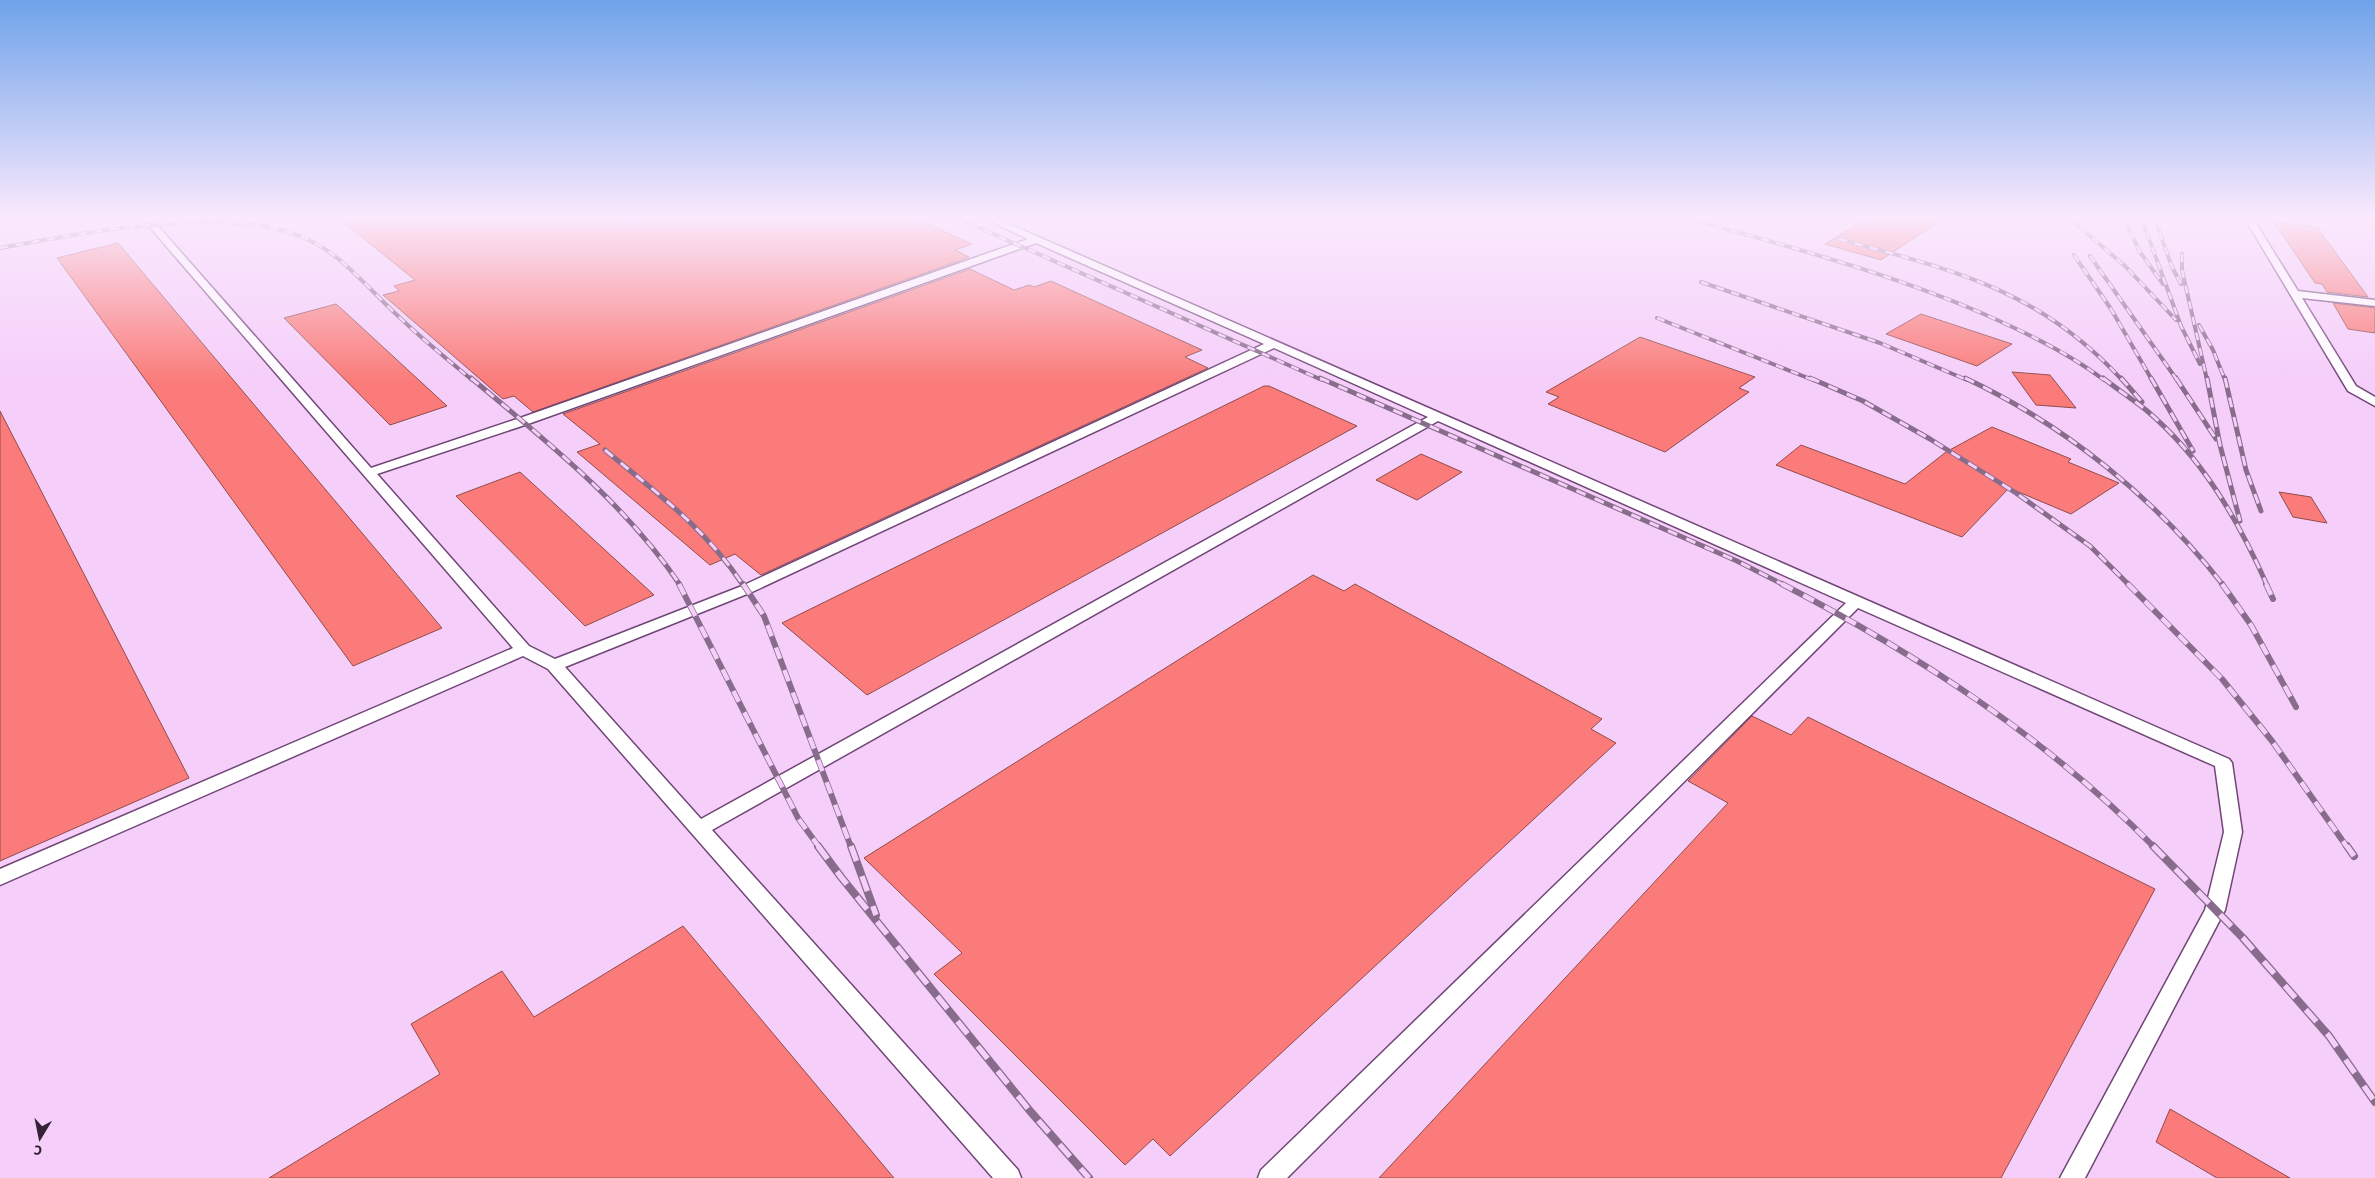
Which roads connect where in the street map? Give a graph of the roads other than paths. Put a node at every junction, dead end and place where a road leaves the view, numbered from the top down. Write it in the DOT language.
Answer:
graph roads {
  1 [pos="193,272"];
  2 [pos="944,272"];
  3 [pos="1111,272"];
  4 [pos="2281,272"];
  5 [pos="2294,294"];
  6 [pos="2375,304"];
  7 [pos="1274,344"];
  8 [pos="2375,402"];
  9 [pos="1438,416"];
  10 [pos="368,473"];
  11 [pos="1857,601"];
  12 [pos="523,650"];
  13 [pos="554,665"];
  14 [pos="700,828"];
  15 [pos="0,877"];
  16 [pos="1010,1178"];
  17 [pos="1270,1178"];
  18 [pos="2072,1178"];
  1 -- 10 [label="lane"];
  2 -- 10 [label="lane"];
  3 -- 7 [label="lane"];
  4 -- 5 [label="lane"];
  5 -- 6 [label="lane"];
  5 -- 8 [label="lane"];
  7 -- 9 [label="lane"];
  7 -- 13 [label="lane"];
  9 -- 11 [label="lane"];
  9 -- 14 [label="lane"];
  10 -- 12 [label="lane"];
  11 -- 17 [label="lane"];
  11 -- 18 [label="lane"];
  12 -- 13 [label="lane"];
  12 -- 15 [label="lane"];
  13 -- 14 [label="lane"];
  14 -- 16 [label="lane"];
}
